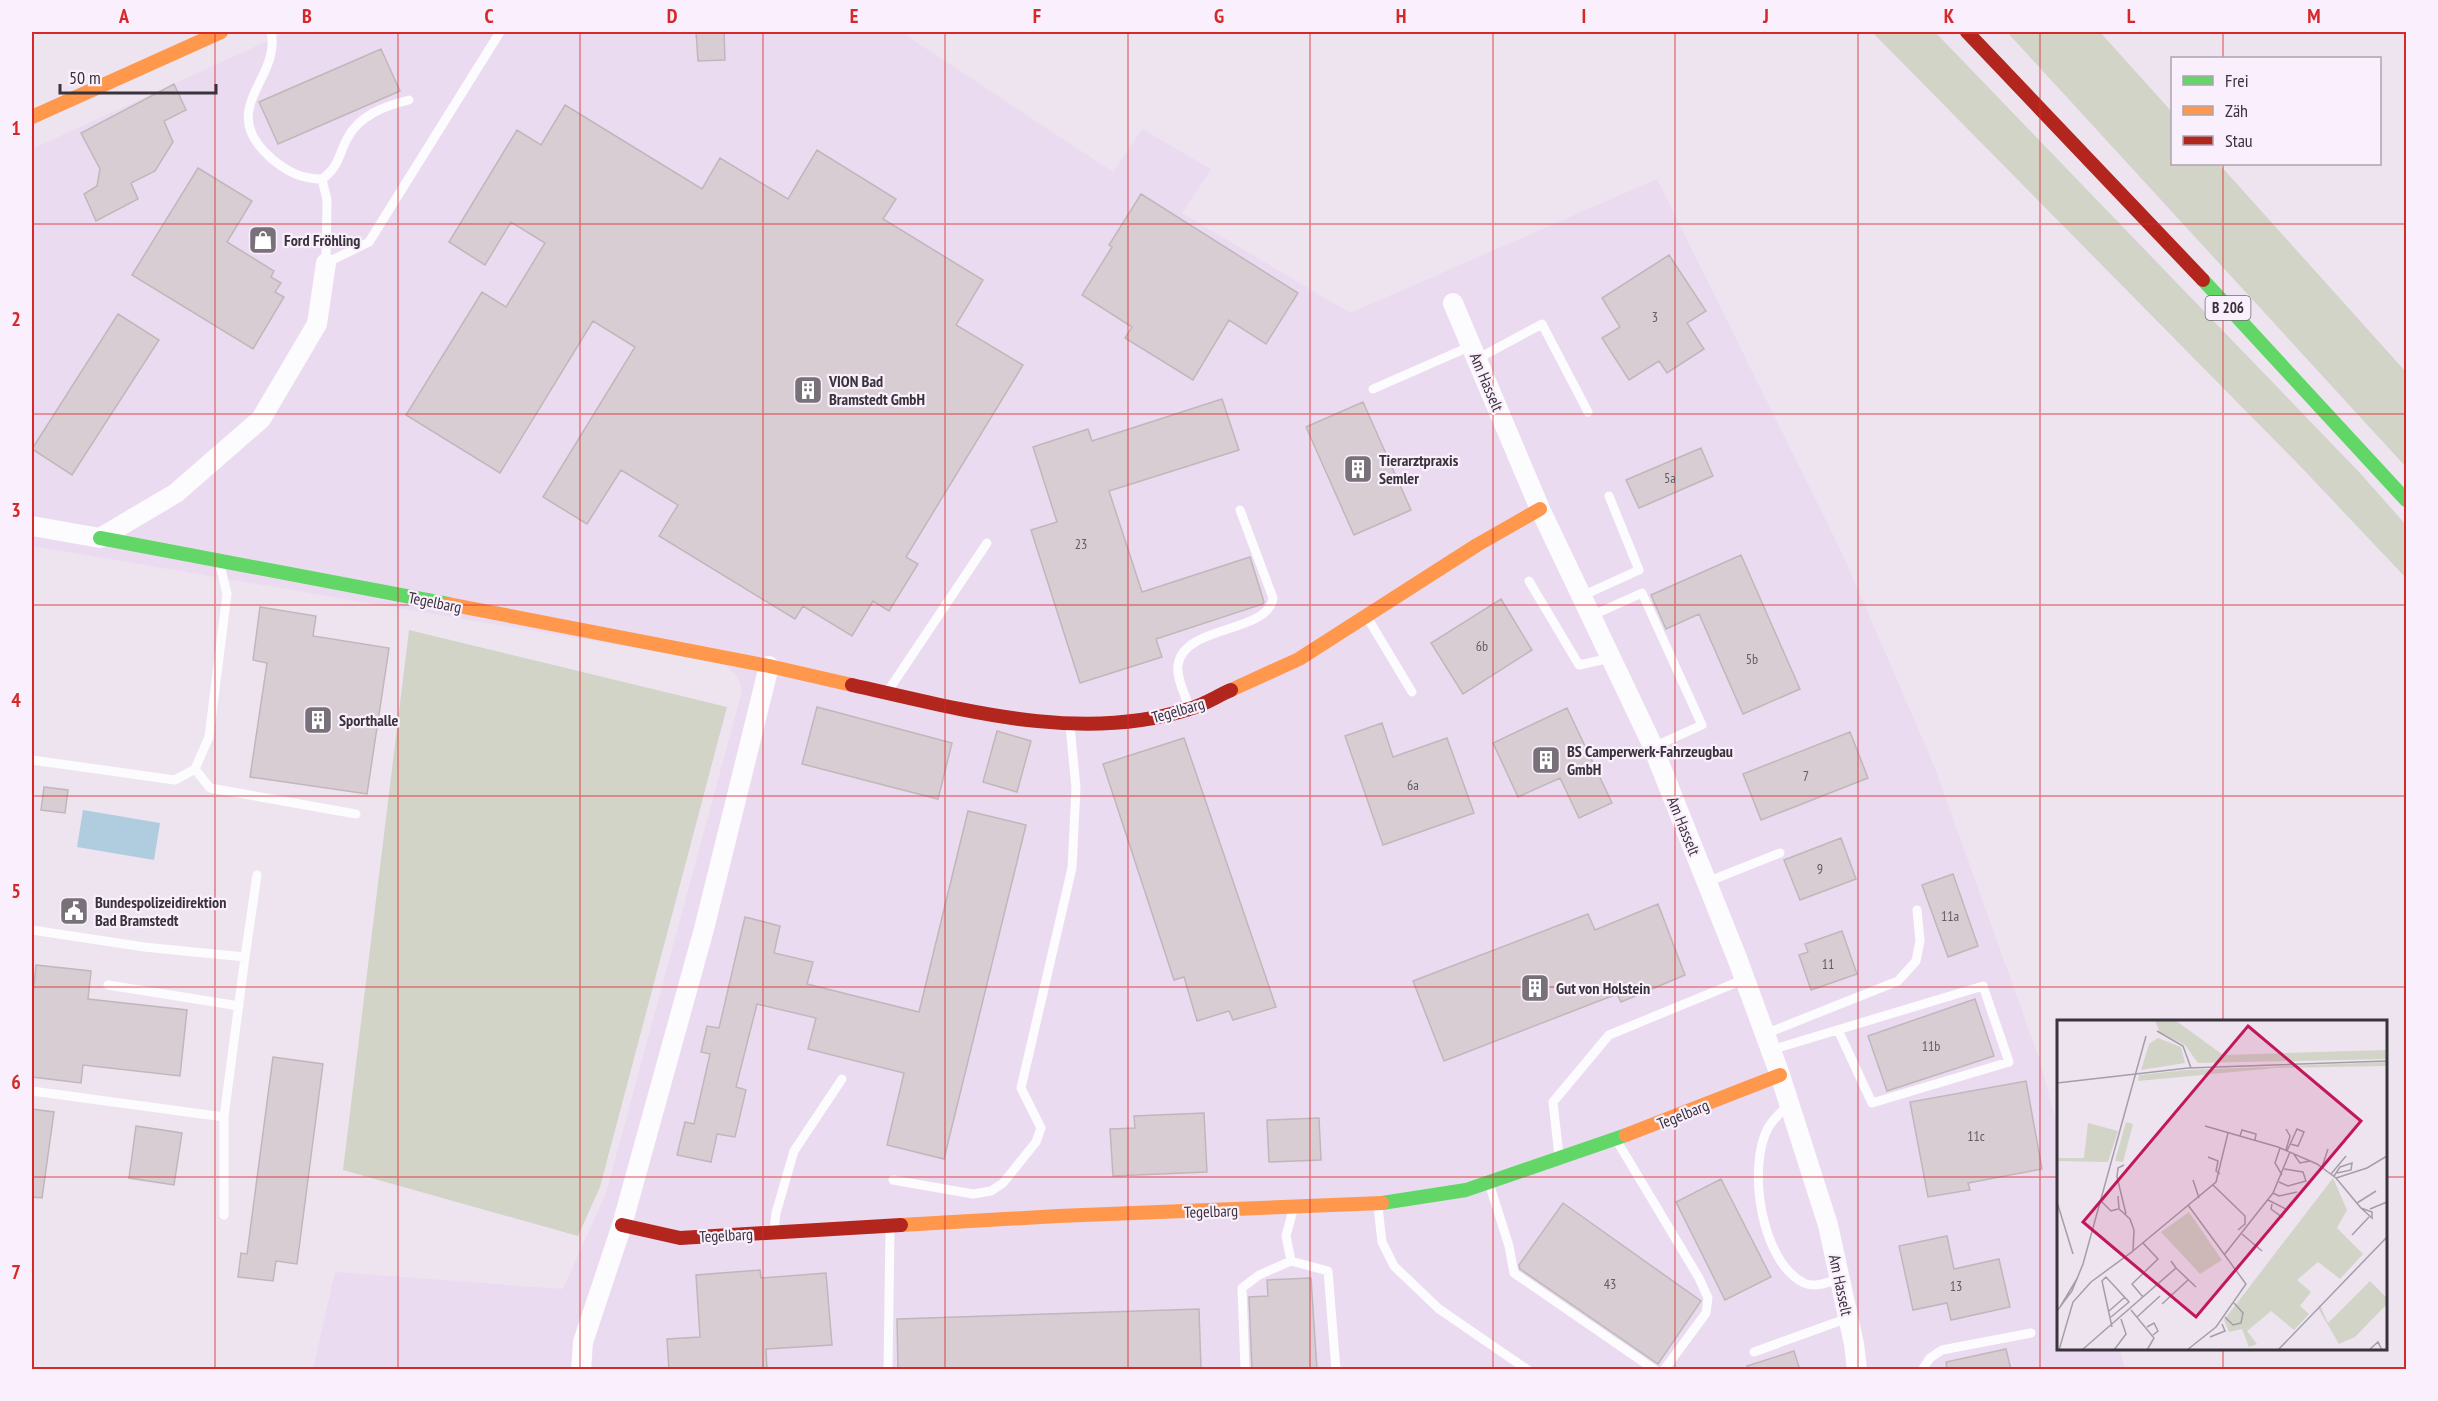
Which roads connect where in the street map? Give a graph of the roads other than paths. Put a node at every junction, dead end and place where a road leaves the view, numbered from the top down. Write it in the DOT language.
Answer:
graph roads {
  1 [pos="221,32"];
  2 [pos="271,32"];
  3 [pos="500,32"];
  4 [pos="1967,32"];
  5 [pos="409,100"];
  6 [pos="32,117"];
  7 [pos="322,179"];
  8 [pos="326,263"];
  9 [pos="1453,303"];
  10 [pos="1474,352"];
  11 [pos="1373,389"];
  12 [pos="1588,412"];
  13 [pos="1609,496"];
  14 [pos="2406,500"];
  15 [pos="1540,509"];
  16 [pos="1240,510"];
  17 [pos="32,526"];
  18 [pos="100,538"];
  19 [pos="987,543"];
  20 [pos="218,560"];
  21 [pos="1529,581"];
  22 [pos="1582,596"];
  23 [pos="1366,615"];
  24 [pos="1591,616"];
  25 [pos="1611,658"];
  26 [pos="769,666"];
  27 [pos="1413,692"];
  28 [pos="887,693"];
  29 [pos="1190,709"];
  30 [pos="1070,724"];
  31 [pos="1653,747"];
  32 [pos="32,760"];
  33 [pos="195,769"];
  34 [pos="356,813"];
  35 [pos="1780,853"];
  36 [pos="257,875"];
  37 [pos="1707,882"];
  38 [pos="1917,910"];
  39 [pos="32,930"];
  40 [pos="245,957"];
  41 [pos="1744,979"];
  42 [pos="108,985"];
  43 [pos="239,1005"];
  44 [pos="1838,1030"];
  45 [pos="1768,1042"];
  46 [pos="1780,1075"];
  47 [pos="842,1079"];
  48 [pos="32,1091"];
  49 [pos="1789,1103"];
  50 [pos="224,1117"];
  51 [pos="1616,1139"];
  52 [pos="1559,1158"];
  53 [pos="893,1180"];
  54 [pos="1488,1182"];
  55 [pos="1378,1204"];
  56 [pos="1294,1208"];
  57 [pos="224,1215"];
  58 [pos="622,1225"];
  59 [pos="891,1226"];
  60 [pos="774,1233"];
  61 [pos="1291,1261"];
  62 [pos="1840,1279"];
  63 [pos="1848,1318"];
  64 [pos="2031,1333"];
  65 [pos="1754,1352"];
  66 [pos="581,1370"];
  67 [pos="888,1370"];
  68 [pos="1245,1370"];
  69 [pos="1336,1370"];
  70 [pos="1528,1370"];
  71 [pos="1655,1370"];
  72 [pos="1664,1370"];
  73 [pos="1857,1370"];
  74 [pos="1922,1370"];
  1 -- 6 [label="street"];
  2 -- 7 [label="lane"];
  3 -- 8 [label="lane"];
  4 -- 14 [label="street, B 206"];
  5 -- 7 [label="lane"];
  7 -- 8 [label="lane"];
  8 -- 18 [label="street"];
  9 -- 10 [label="street, Am Hasselt"];
  10 -- 11 [label="lane"];
  10 -- 12 [label="lane"];
  10 -- 15 [label="street, Am Hasselt"];
  13 -- 22 [label="lane"];
  15 -- 22 [label="street, Am Hasselt"];
  15 -- 23 [label="street, Tegelbarg"];
  16 -- 29 [label="lane"];
  17 -- 18 [label="street, Tegelbarg"];
  18 -- 20 [label="street, Tegelbarg"];
  19 -- 28 [label="lane"];
  20 -- 26 [label="street, Tegelbarg"];
  20 -- 33 [label="lane"];
  21 -- 25 [label="lane"];
  22 -- 24 [label="street, Am Hasselt"];
  23 -- 27 [label="lane"];
  23 -- 29 [label="street, Tegelbarg"];
  24 -- 25 [label="street, Am Hasselt"];
  24 -- 31 [label="lane"];
  25 -- 31 [label="street, Am Hasselt"];
  26 -- 28 [label="street, Tegelbarg"];
  26 -- 58 [label="street"];
  28 -- 30 [label="street, Tegelbarg"];
  29 -- 30 [label="street, Tegelbarg"];
  30 -- 53 [label="lane"];
  31 -- 37 [label="street, Am Hasselt"];
  32 -- 33 [label="lane"];
  33 -- 34 [label="lane"];
  35 -- 37 [label="lane"];
  36 -- 40 [label="lane"];
  37 -- 41 [label="street, Am Hasselt"];
  38 -- 45 [label="lane"];
  39 -- 40 [label="lane"];
  40 -- 43 [label="lane"];
  41 -- 45 [label="street, Am Hasselt"];
  41 -- 52 [label="lane"];
  42 -- 43 [label="lane"];
  43 -- 50 [label="lane"];
  44 -- 44 [label="lane"];
  44 -- 45 [label="lane"];
  45 -- 46 [label="street, Am Hasselt"];
  46 -- 49 [label="street, Am Hasselt"];
  46 -- 51 [label="street, Tegelbarg"];
  47 -- 60 [label="lane"];
  48 -- 50 [label="lane"];
  49 -- 62 [label="street, Am Hasselt"];
  49 -- 62 [label="lane"];
  50 -- 57 [label="lane"];
  51 -- 52 [label="street, Tegelbarg"];
  51 -- 72 [label="lane"];
  52 -- 54 [label="street, Tegelbarg"];
  54 -- 55 [label="street, Tegelbarg"];
  54 -- 71 [label="lane"];
  55 -- 56 [label="street, Tegelbarg"];
  55 -- 70 [label="lane"];
  56 -- 59 [label="street, Tegelbarg"];
  56 -- 61 [label="lane"];
  58 -- 60 [label="street, Tegelbarg"];
  58 -- 66 [label="street"];
  59 -- 60 [label="street, Tegelbarg"];
  59 -- 67 [label="lane"];
  61 -- 68 [label="lane"];
  61 -- 69 [label="lane"];
  62 -- 63 [label="street, Am Hasselt"];
  63 -- 65 [label="lane"];
  63 -- 73 [label="street, Am Hasselt"];
  64 -- 74 [label="lane"];
}
